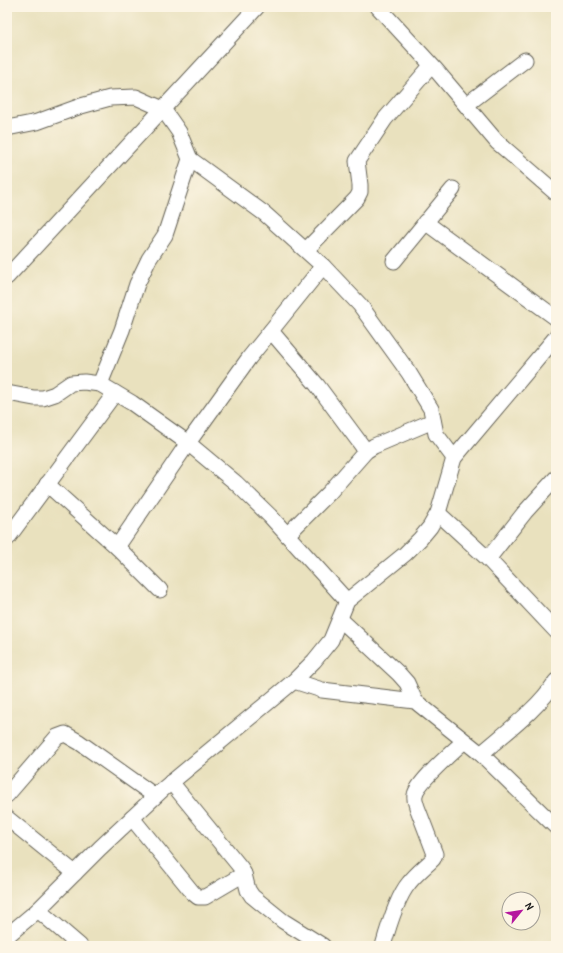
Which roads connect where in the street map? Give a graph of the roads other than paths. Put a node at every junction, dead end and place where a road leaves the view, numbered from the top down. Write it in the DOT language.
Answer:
graph roads {
  1 [pos="257,7"];
  2 [pos="378,7"];
  3 [pos="525,60"];
  4 [pos="432,66"];
  5 [pos="466,105"];
  6 [pos="163,108"];
  7 [pos="7,128"];
  8 [pos="190,158"];
  9 [pos="452,189"];
  10 [pos="556,193"];
  11 [pos="426,222"];
  12 [pos="306,250"];
  13 [pos="394,261"];
  14 [pos="323,266"];
  15 [pos="7,277"];
  16 [pos="556,318"];
  17 [pos="272,331"];
  18 [pos="556,337"];
  19 [pos="100,384"];
  20 [pos="7,393"];
  21 [pos="115,393"];
  22 [pos="433,421"];
  23 [pos="188,443"];
  24 [pos="366,452"];
  25 [pos="454,458"];
  26 [pos="556,478"];
  27 [pos="47,484"];
  28 [pos="438,513"];
  29 [pos="287,535"];
  30 [pos="7,539"];
  31 [pos="117,547"];
  32 [pos="488,558"];
  33 [pos="160,590"];
  34 [pos="347,601"];
  35 [pos="340,619"];
  36 [pos="556,631"];
  37 [pos="294,681"];
  38 [pos="556,681"];
  39 [pos="415,702"];
  40 [pos="464,741"];
  41 [pos="481,754"];
  42 [pos="171,782"];
  43 [pos="7,794"];
  44 [pos="154,796"];
  45 [pos="7,818"];
  46 [pos="132,818"];
  47 [pos="556,827"];
  48 [pos="75,873"];
  49 [pos="244,874"];
  50 [pos="38,910"];
  51 [pos="11,928"];
  52 [pos="80,946"];
  53 [pos="323,946"];
  54 [pos="383,946"];
  1 -- 6 [label="street"];
  2 -- 4 [label="street"];
  3 -- 5 [label="street"];
  4 -- 5 [label="street"];
  4 -- 12 [label="street"];
  5 -- 10 [label="street"];
  6 -- 7 [label="street"];
  6 -- 8 [label="street"];
  6 -- 15 [label="street"];
  8 -- 12 [label="street"];
  8 -- 19 [label="street"];
  9 -- 11 [label="street"];
  11 -- 13 [label="street"];
  11 -- 16 [label="street"];
  12 -- 14 [label="street"];
  14 -- 17 [label="street"];
  14 -- 22 [label="street"];
  17 -- 23 [label="street"];
  17 -- 24 [label="street"];
  18 -- 25 [label="street"];
  19 -- 20 [label="street"];
  19 -- 21 [label="street"];
  21 -- 23 [label="street"];
  21 -- 27 [label="street"];
  22 -- 24 [label="street"];
  22 -- 25 [label="street"];
  23 -- 29 [label="street"];
  23 -- 31 [label="street"];
  24 -- 29 [label="street"];
  25 -- 28 [label="street"];
  26 -- 32 [label="street"];
  27 -- 30 [label="street"];
  27 -- 31 [label="street"];
  28 -- 32 [label="street"];
  28 -- 34 [label="street"];
  29 -- 34 [label="street"];
  31 -- 33 [label="street"];
  32 -- 36 [label="street"];
  34 -- 35 [label="street"];
  35 -- 37 [label="street"];
  35 -- 39 [label="street"];
  37 -- 39 [label="street"];
  37 -- 42 [label="street"];
  38 -- 41 [label="street"];
  39 -- 40 [label="street"];
  40 -- 41 [label="street"];
  40 -- 54 [label="street"];
  41 -- 47 [label="street"];
  42 -- 44 [label="street"];
  42 -- 49 [label="street"];
  43 -- 44 [label="street"];
  44 -- 46 [label="street"];
  45 -- 48 [label="street"];
  46 -- 48 [label="street"];
  46 -- 49 [label="street"];
  48 -- 50 [label="street"];
  49 -- 53 [label="street"];
  50 -- 51 [label="street"];
  50 -- 52 [label="street"];
}
